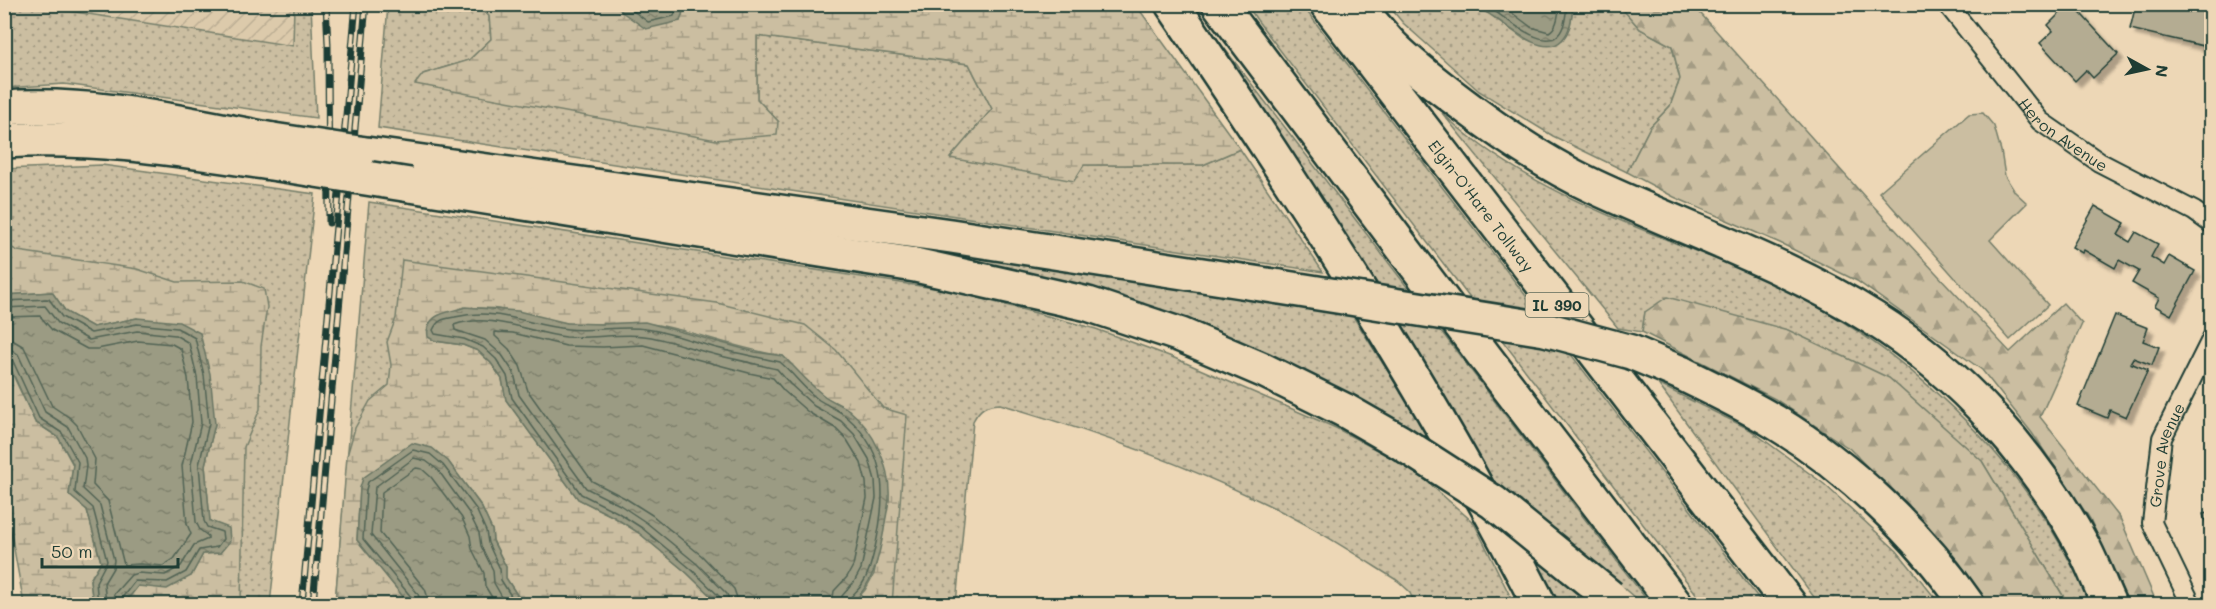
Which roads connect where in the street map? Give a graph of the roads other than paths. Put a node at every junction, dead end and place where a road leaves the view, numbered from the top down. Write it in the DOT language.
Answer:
graph roads {
  1 [pos="1172,4"];
  2 [pos="1219,4"];
  3 [pos="1327,4"];
  4 [pos="1356,4"];
  5 [pos="1947,4"];
  6 [pos="4,108"];
  7 [pos="4,141"];
  8 [pos="272,151"];
  9 [pos="411,173"];
  10 [pos="2211,224"];
  11 [pos="2211,338"];
  12 [pos="1614,601"];
  13 [pos="1539,604"];
  14 [pos="1675,604"];
  15 [pos="1789,604"];
  16 [pos="1967,604"];
  17 [pos="2109,604"];
  18 [pos="2191,604"];
  1 -- 13 [label="highway"];
  2 -- 14 [label="highway"];
  3 -- 15 [label="highway, Elgin-O'Hare Tollway / IL 390"];
  4 -- 17 [label="highway"];
  5 -- 10 [label="street, Heron Avenue"];
  6 -- 8 [label="highway"];
  7 -- 8 [label="highway"];
  8 -- 9 [label="highway, bridge"];
  9 -- 12 [label="highway, bridge"];
  9 -- 16 [label="highway, bridge"];
  11 -- 18 [label="street, Grove Avenue"];
}
